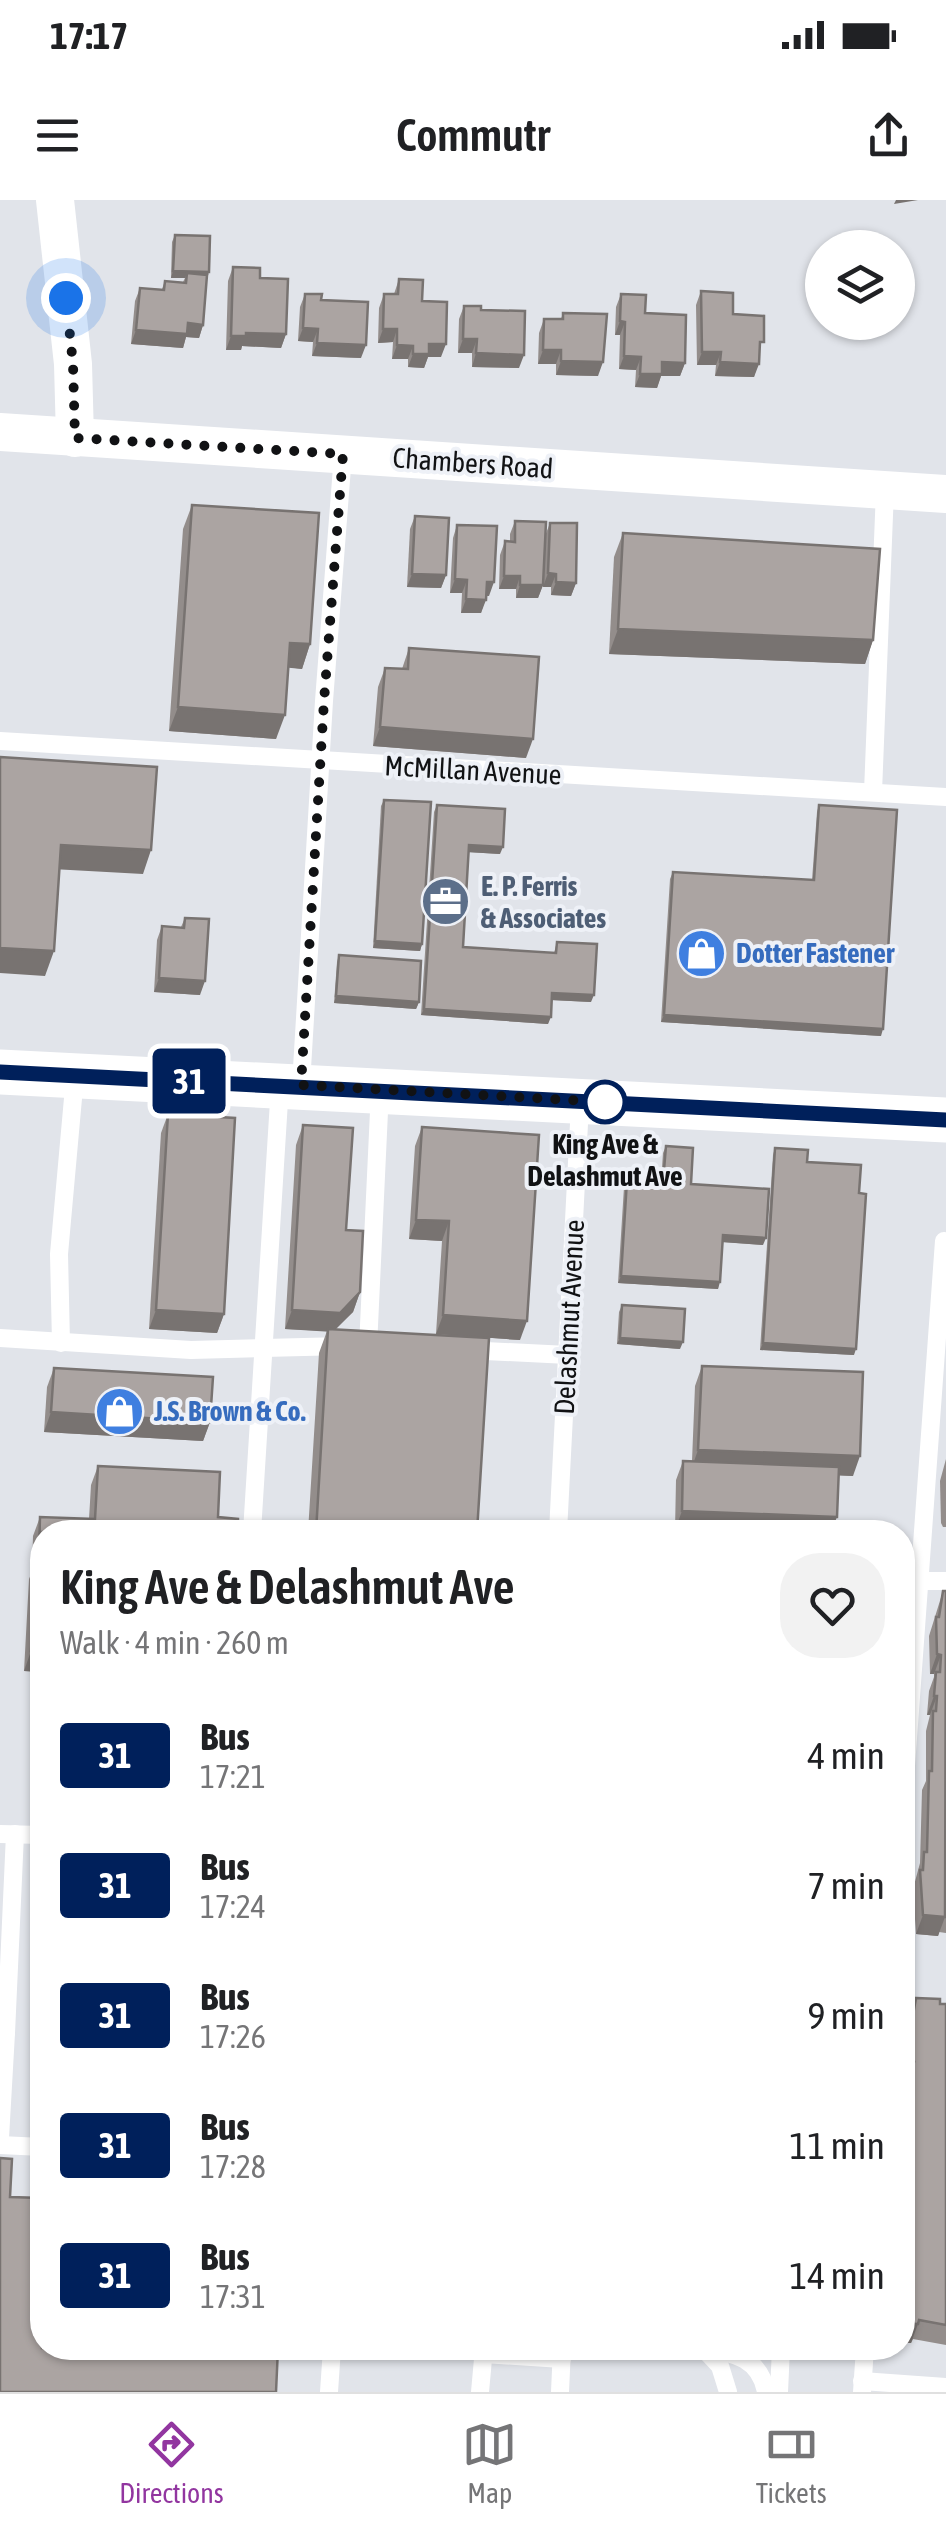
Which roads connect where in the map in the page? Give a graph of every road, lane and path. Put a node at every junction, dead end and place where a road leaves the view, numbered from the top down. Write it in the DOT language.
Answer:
graph roads {
  1 [pos="55,200"];
  2 [pos="0,432"];
  3 [pos="75,438"];
  4 [pos="343,454"];
  5 [pos="884,490"];
  6 [pos="946,494"];
  7 [pos="0,740"];
  8 [pos="321,762"];
  9 [pos="874,792"];
  10 [pos="946,797"];
  11 [pos="0,1072"];
  12 [pos="75,1076"];
  13 [pos="290,1085"];
  14 [pos="380,1090"];
  15 [pos="580,1101"];
  16 [pos="946,1120"];
  17 [pos="944,1241"];
  18 [pos="0,1338"];
  19 [pos="61,1343"];
  20 [pos="265,1347"];
  21 [pos="449,1350"];
  22 [pos="568,1356"];
  23 [pos="253,1520"];
  24 [pos="559,1520"];
  25 [pos="920,1580"];
  26 [pos="946,1581"];
  27 [pos="915,1647"];
  28 [pos="8,1834"];
  29 [pos="3,2032"];
  30 [pos="0,2141"];
  31 [pos="30,2146"];
  32 [pos="332,2360"];
  33 [pos="483,2360"];
  34 [pos="562,2360"];
  35 [pos="714,2360"];
  36 [pos="747,2360"];
  37 [pos="780,2360"];
  38 [pos="864,2360"];
  39 [pos="862,2387"];
  40 [pos="946,2387"];
  41 [pos="329,2392"];
  42 [pos="480,2392"];
  43 [pos="560,2392"];
  44 [pos="728,2392"];
  45 [pos="766,2392"];
  46 [pos="779,2392"];
  1 -- 3 [label="street"];
  2 -- 3 [label="street, Chambers Road"];
  3 -- 4 [label="street, Chambers Road"];
  4 -- 5 [label="street, Chambers Road"];
  4 -- 8 [label="lane"];
  5 -- 6 [label="street, Chambers Road"];
  5 -- 9 [label="lane"];
  7 -- 8 [label="lane, McMillan Avenue"];
  8 -- 9 [label="lane, McMillan Avenue"];
  8 -- 13 [label="lane"];
  9 -- 10 [label="lane, McMillan Avenue"];
  11 -- 12 [label="street"];
  12 -- 13 [label="street"];
  12 -- 19 [label="lane"];
  13 -- 14 [label="street"];
  13 -- 20 [label="lane"];
  14 -- 15 [label="street"];
  14 -- 20 [label="lane"];
  15 -- 16 [label="street"];
  15 -- 22 [label="lane, Delashmut Avenue"];
  17 -- 25 [label="lane"];
  18 -- 19 [label="lane"];
  19 -- 20 [label="lane"];
  20 -- 23 [label="lane"];
  21 -- 22 [label="lane"];
  22 -- 24 [label="lane, Delashmut Avenue"];
  25 -- 26 [label="lane"];
  25 -- 27 [label="lane"];
  28 -- 29 [label="lane"];
  29 -- 30 [label="lane"];
  30 -- 31 [label="lane"];
  32 -- 41 [label="lane"];
  33 -- 42 [label="lane"];
  34 -- 43 [label="lane"];
  35 -- 44 [label="lane"];
  36 -- 45 [label="lane"];
  37 -- 46 [label="lane"];
  38 -- 39 [label="lane"];
  39 -- 40 [label="lane"];
}
